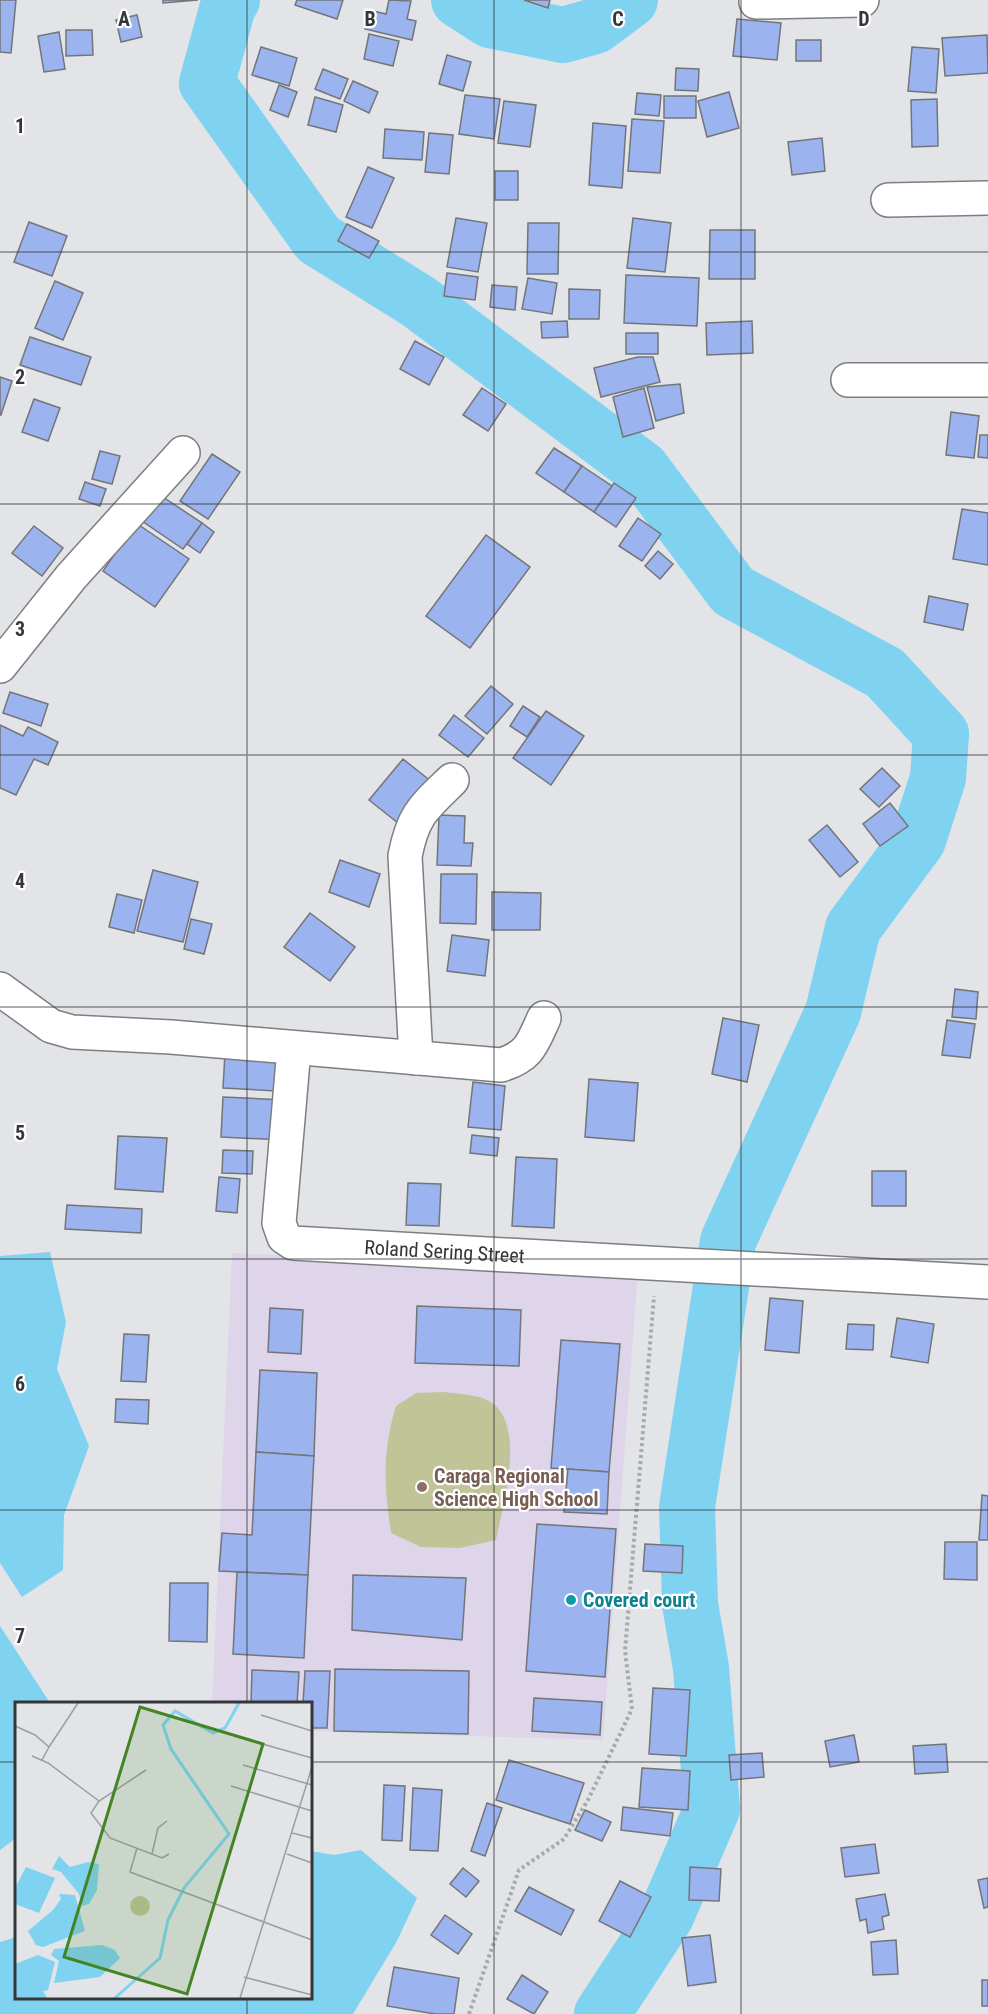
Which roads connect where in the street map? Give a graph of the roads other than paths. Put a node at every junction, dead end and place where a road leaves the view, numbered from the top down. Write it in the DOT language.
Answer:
graph roads {
  1 [pos="862,0"];
  2 [pos="756,2"];
  3 [pos="988,198"];
  4 [pos="888,200"];
  5 [pos="848,380"];
  6 [pos="988,380"];
  7 [pos="183,453"];
  8 [pos="0,666"];
  9 [pos="452,780"];
  10 [pos="0,989"];
  11 [pos="544,1018"];
  12 [pos="294,1049"];
  13 [pos="416,1058"];
  14 [pos="988,1282"];
  1 -- 2 [label="street"];
  3 -- 4 [label="street"];
  5 -- 6 [label="street"];
  7 -- 8 [label="street"];
  9 -- 13 [label="street"];
  10 -- 12 [label="street"];
  11 -- 13 [label="street"];
  12 -- 13 [label="street"];
  12 -- 14 [label="street, Roland Sering Street"];
}
